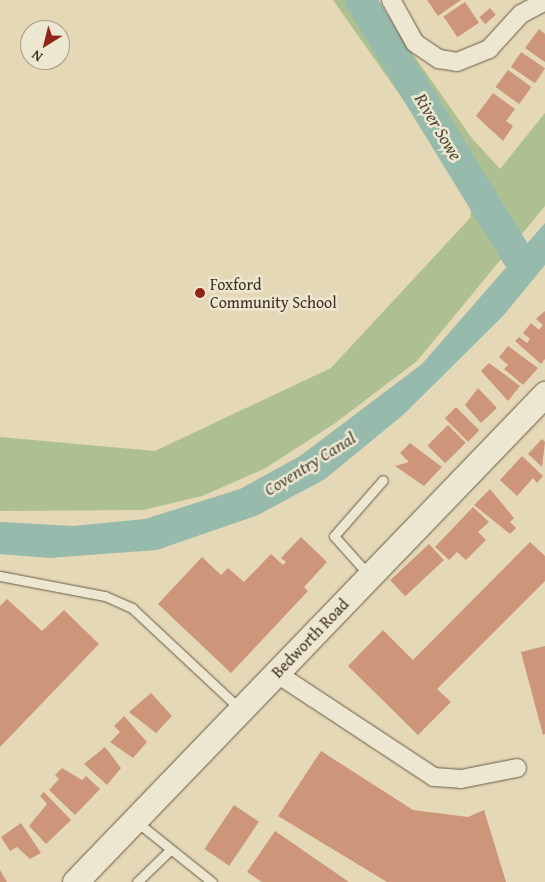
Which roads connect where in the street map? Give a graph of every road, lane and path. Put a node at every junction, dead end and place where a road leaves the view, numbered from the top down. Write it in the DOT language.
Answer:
graph roads {
  1 [pos="391,0"];
  2 [pos="544,2"];
  3 [pos="545,394"];
  4 [pos="383,480"];
  5 [pos="0,576"];
  6 [pos="370,576"];
  7 [pos="276,674"];
  8 [pos="241,710"];
  9 [pos="517,768"];
  10 [pos="134,820"];
  11 [pos="170,850"];
  12 [pos="75,882"];
  13 [pos="137,882"];
  14 [pos="212,882"];
  1 -- 2 [label="street"];
  3 -- 6 [label="main road, Bedworth Road"];
  4 -- 6 [label="lane"];
  5 -- 8 [label="lane"];
  6 -- 7 [label="main road, Bedworth Road"];
  7 -- 8 [label="main road, Bedworth Road"];
  7 -- 9 [label="street"];
  8 -- 10 [label="main road, Bedworth Road"];
  10 -- 11 [label="lane"];
  10 -- 12 [label="main road, Bedworth Road"];
  11 -- 13 [label="lane"];
  11 -- 14 [label="lane"];
}
